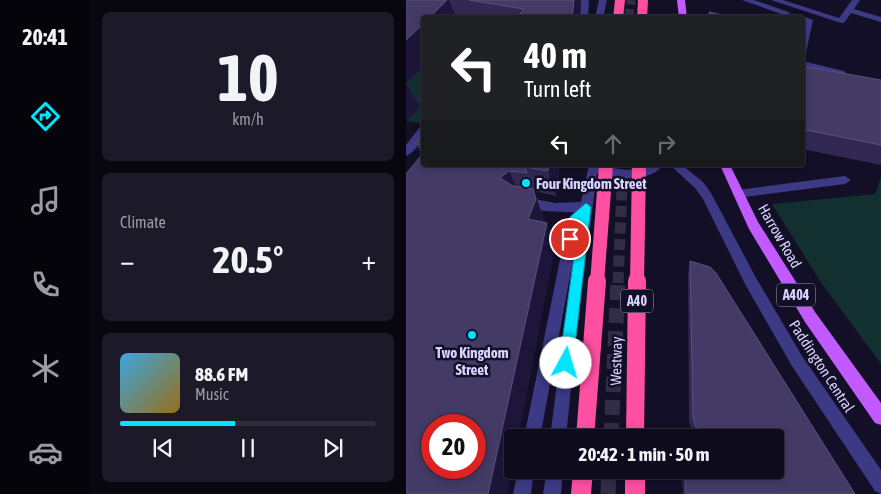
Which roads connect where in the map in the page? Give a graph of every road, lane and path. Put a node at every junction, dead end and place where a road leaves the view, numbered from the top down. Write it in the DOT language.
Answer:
graph roads {
  1 [pos="585,0"];
  2 [pos="603,0"];
  3 [pos="620,0"];
  4 [pos="643,0"];
  5 [pos="681,0"];
  6 [pos="746,0"];
  7 [pos="775,0"];
  8 [pos="856,0"];
  9 [pos="849,10"];
  10 [pos="584,15"];
  11 [pos="600,15"];
  12 [pos="618,15"];
  13 [pos="642,15"];
  14 [pos="683,15"];
  15 [pos="793,15"];
  16 [pos="805,19"];
  17 [pos="881,20"];
  18 [pos="805,39"];
  19 [pos="805,65"];
  20 [pos="841,73"];
  21 [pos="421,134"];
  22 [pos="406,152"];
  23 [pos="596,167"];
  24 [pos="596,167"];
  25 [pos="598,167"];
  26 [pos="639,167"];
  27 [pos="653,167"];
  28 [pos="676,167"];
  29 [pos="727,167"];
  30 [pos="845,180"];
  31 [pos="738,194"];
  32 [pos="520,202"];
  33 [pos="586,207"];
  34 [pos="881,417"];
  35 [pos="534,429"];
  36 [pos="559,429"];
  37 [pos="585,429"];
  38 [pos="635,429"];
  39 [pos="524,479"];
  40 [pos="554,479"];
  41 [pos="582,479"];
  42 [pos="635,479"];
  43 [pos="881,485"];
  44 [pos="522,494"];
  45 [pos="552,494"];
  46 [pos="581,494"];
  47 [pos="635,494"];
  1 -- 10 [label="street"];
  2 -- 11 [label="street"];
  3 -- 12 [label="highway"];
  4 -- 13 [label="highway"];
  5 -- 14 [label="main road"];
  6 -- 15 [label="street"];
  7 -- 9 [label="street"];
  8 -- 9 [label="street"];
  9 -- 17 [label="street"];
  16 -- 18 [label="street"];
  19 -- 20 [label="street"];
  21 -- 22 [label="street"];
  23 -- 33 [label="street"];
  24 -- 37 [label="highway, Westway, bridge"];
  25 -- 27 [label="street"];
  26 -- 38 [label="highway, Westway / A40, bridge"];
  28 -- 43 [label="street, Paddington Central"];
  29 -- 31 [label="main road, Harrow Road / A404"];
  30 -- 31 [label="street"];
  31 -- 34 [label="main road, Harrow Road / A404"];
  32 -- 33 [label="street"];
  33 -- 35 [label="street"];
  33 -- 36 [label="street"];
  39 -- 44 [label="street"];
  40 -- 45 [label="street"];
  41 -- 46 [label="highway"];
  42 -- 47 [label="highway"];
}
